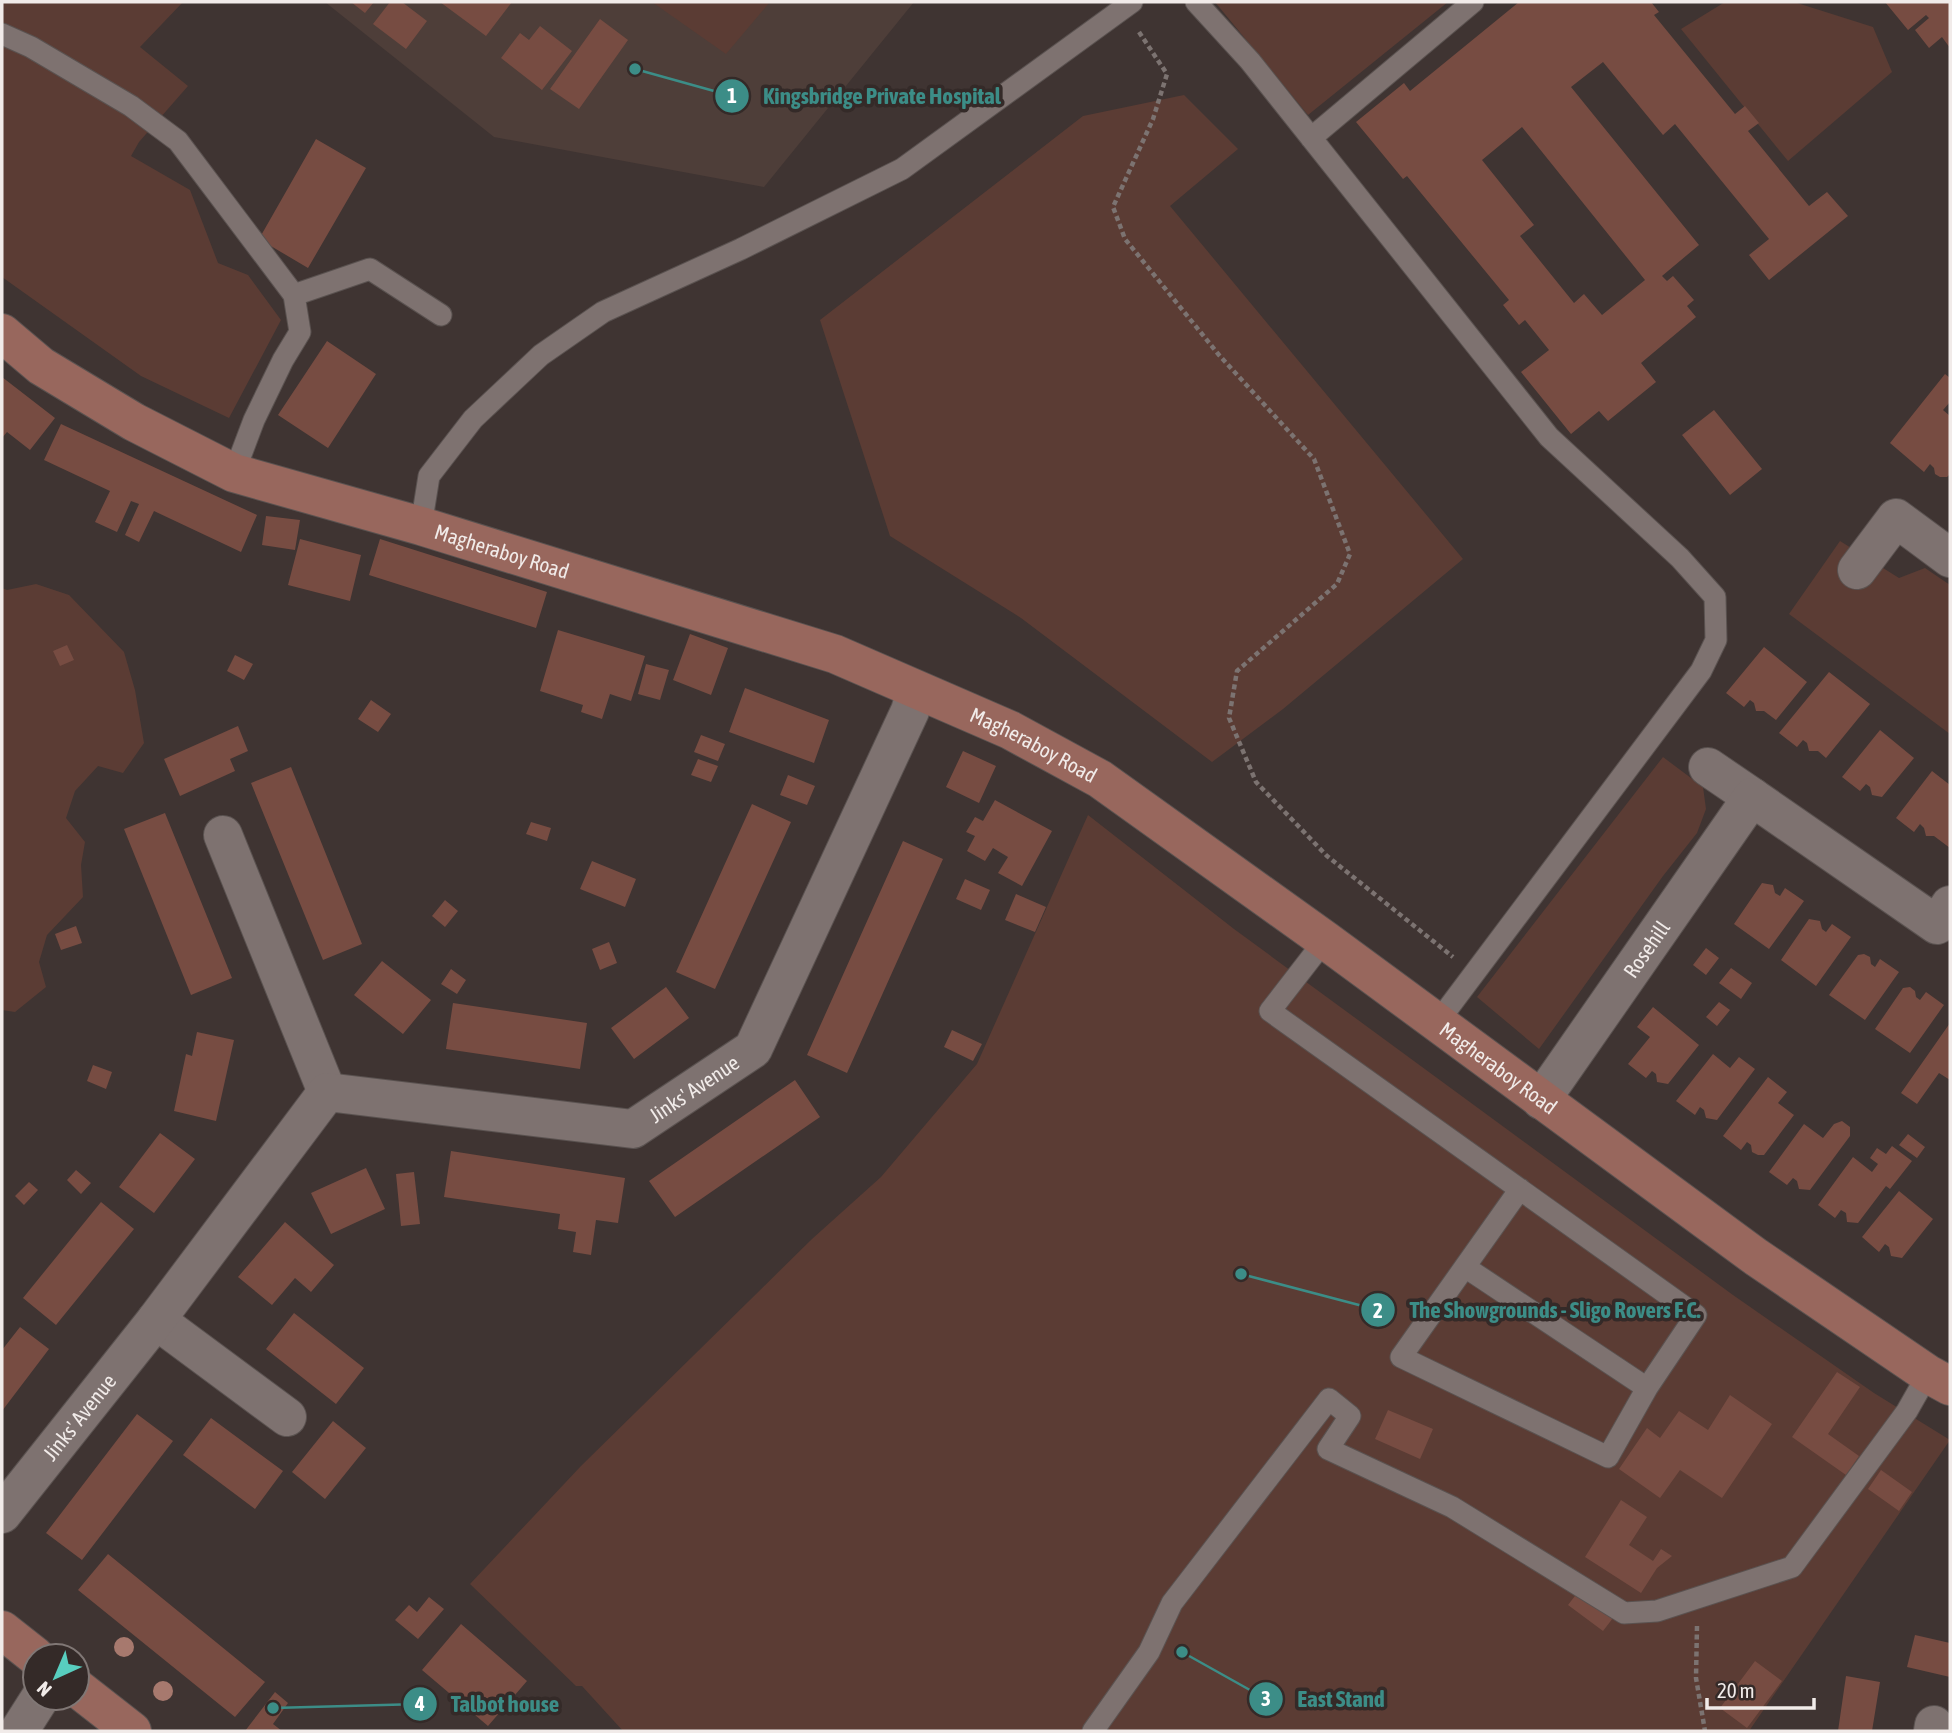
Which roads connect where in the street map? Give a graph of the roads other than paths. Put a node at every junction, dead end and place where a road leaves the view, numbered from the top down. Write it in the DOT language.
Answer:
graph roads {
  1 [pos="1196,2"];
  2 [pos="1127,5"];
  3 [pos="1461,5"];
  4 [pos="2,34"];
  5 [pos="1311,138"];
  6 [pos="294,295"];
  7 [pos="441,315"];
  8 [pos="2,334"];
  9 [pos="234,473"];
  10 [pos="421,526"];
  11 [pos="1950,558"];
  12 [pos="1857,570"];
  13 [pos="916,691"];
  14 [pos="1709,767"];
  15 [pos="1752,797"];
  16 [pos="223,835"];
  17 [pos="1946,921"];
  18 [pos="1325,940"];
  19 [pos="1437,1023"];
  20 [pos="327,1092"];
  21 [pos="1541,1100"];
  22 [pos="1520,1189"];
  23 [pos="1465,1267"];
  24 [pos="156,1320"];
  25 [pos="1939,1380"];
  26 [pos="1647,1388"];
  27 [pos="287,1417"];
  28 [pos="2,1514"];
  29 [pos="2,1630"];
  30 [pos="21,1645"];
  31 [pos="91,1699"];
  32 [pos="31,1712"];
  33 [pos="19,1731"];
  34 [pos="132,1731"];
  35 [pos="1093,1731"];
  1 -- 5 [label="lane"];
  2 -- 10 [label="lane"];
  3 -- 5 [label="lane"];
  4 -- 6 [label="lane"];
  5 -- 19 [label="lane"];
  6 -- 7 [label="lane"];
  6 -- 9 [label="lane"];
  8 -- 9 [label="street, Magheraboy Road"];
  9 -- 10 [label="street, Magheraboy Road"];
  10 -- 13 [label="street, Magheraboy Road"];
  11 -- 12 [label="street"];
  13 -- 18 [label="street, Magheraboy Road"];
  13 -- 20 [label="street, Jinks' Avenue"];
  14 -- 15 [label="street"];
  15 -- 17 [label="street"];
  15 -- 21 [label="street, Rosehill"];
  16 -- 20 [label="street"];
  18 -- 19 [label="street, Magheraboy Road"];
  18 -- 22 [label="lane"];
  19 -- 21 [label="street, Magheraboy Road"];
  20 -- 24 [label="street, Jinks' Avenue"];
  21 -- 25 [label="street, Magheraboy Road"];
  22 -- 23 [label="lane"];
  22 -- 26 [label="lane"];
  23 -- 26 [label="lane"];
  23 -- 26 [label="lane"];
  24 -- 27 [label="street"];
  24 -- 28 [label="street, Jinks' Avenue"];
  25 -- 35 [label="lane"];
  29 -- 30 [label="street"];
  31 -- 34 [label="street"];
  32 -- 33 [label="street"];
}
